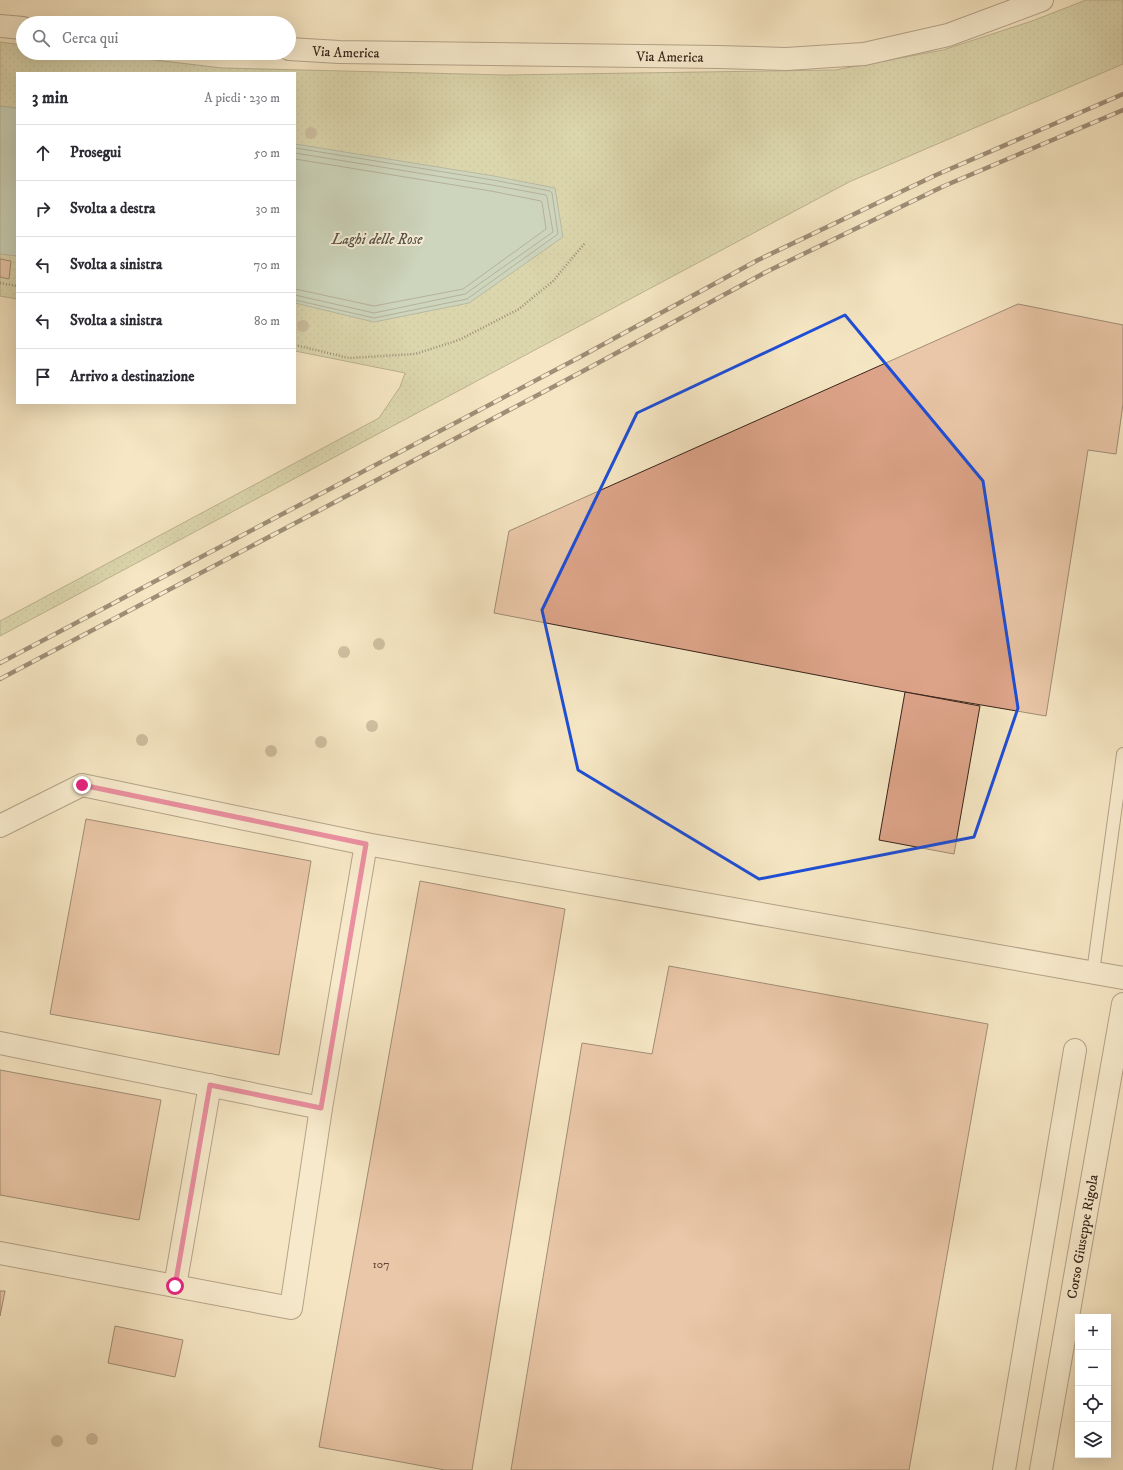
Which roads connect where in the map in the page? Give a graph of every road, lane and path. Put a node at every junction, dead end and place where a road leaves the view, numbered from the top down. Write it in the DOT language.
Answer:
graph roads {
  1 [pos="1042,0"];
  2 [pos="0,26"];
  3 [pos="16,27"];
  4 [pos="296,49"];
  5 [pos="585,242"];
  6 [pos="0,283"];
  7 [pos="16,286"];
  8 [pos="296,345"];
  9 [pos="1123,754"];
  10 [pos="0,826"];
  11 [pos="366,844"];
  12 [pos="1093,972"];
  13 [pos="1123,978"];
  14 [pos="1123,1004"];
  15 [pos="0,1043"];
  16 [pos="1076,1050"];
  17 [pos="210,1085"];
  18 [pos="321,1108"];
  19 [pos="0,1253"];
  20 [pos="175,1286"];
  21 [pos="1004,1470"];
  22 [pos="1041,1470"];
  1 -- 4 [label="street, Via America"];
  2 -- 3 [label="street"];
  5 -- 8 [label="path"];
  6 -- 7 [label="path"];
  9 -- 12 [label="lane"];
  10 -- 11 [label="street"];
  11 -- 12 [label="street"];
  11 -- 18 [label="street"];
  12 -- 13 [label="street"];
  14 -- 22 [label="street, Corso Giuseppe Rigola"];
  15 -- 17 [label="street"];
  16 -- 21 [label="street"];
  17 -- 18 [label="street"];
  17 -- 20 [label="street"];
  18 -- 20 [label="street"];
  19 -- 20 [label="street"];
}
